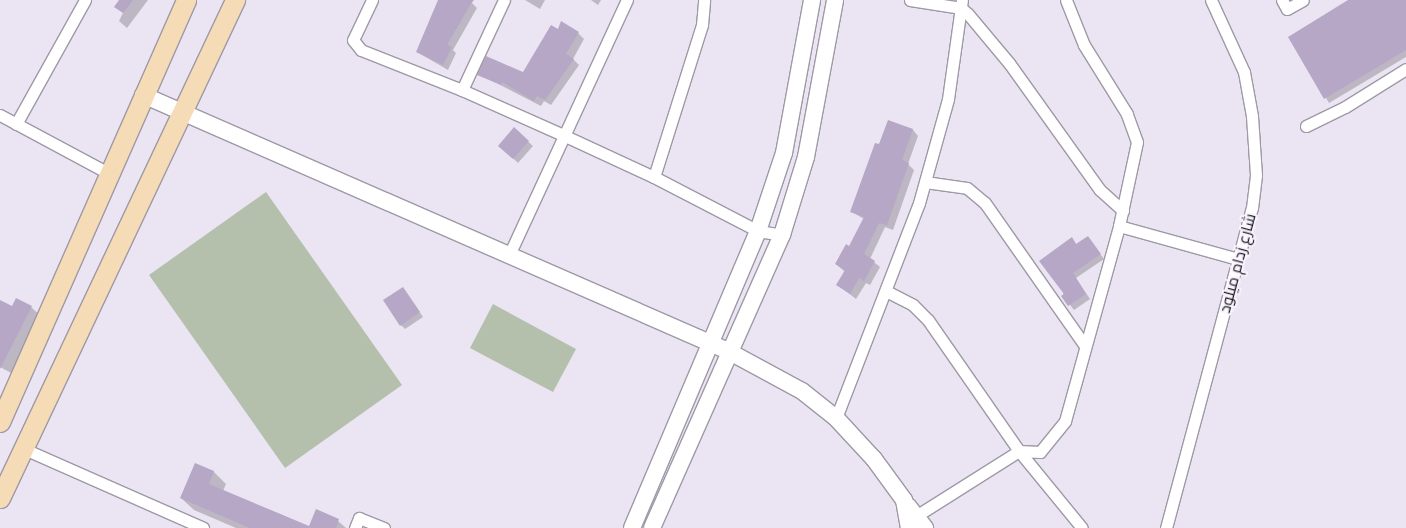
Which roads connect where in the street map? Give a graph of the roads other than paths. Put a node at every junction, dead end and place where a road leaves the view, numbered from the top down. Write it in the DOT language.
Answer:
graph roads {
  1 [pos="86,0"];
  2 [pos="186,0"];
  3 [pos="235,0"];
  4 [pos="372,0"];
  5 [pos="504,0"];
  6 [pos="627,0"];
  7 [pos="704,0"];
  8 [pos="812,0"];
  9 [pos="835,0"];
  10 [pos="910,0"];
  11 [pos="1066,0"];
  12 [pos="1211,0"];
  13 [pos="1282,0"];
  14 [pos="1303,0"];
  15 [pos="961,4"];
  16 [pos="1406,69"];
  17 [pos="462,90"];
  18 [pos="143,95"];
  19 [pos="182,114"];
  20 [pos="0,115"];
  21 [pos="16,124"];
  22 [pos="1306,126"];
  23 [pos="563,135"];
  24 [pos="108,173"];
  25 [pos="654,177"];
  26 [pos="925,182"];
  27 [pos="1123,211"];
  28 [pos="1119,226"];
  29 [pos="758,231"];
  30 [pos="782,235"];
  31 [pos="509,255"];
  32 [pos="1238,259"];
  33 [pos="886,291"];
  34 [pos="711,344"];
  35 [pos="1085,346"];
  36 [pos="728,351"];
  37 [pos="5,394"];
  38 [pos="836,418"];
  39 [pos="0,422"];
  40 [pos="22,448"];
  41 [pos="1019,451"];
  42 [pos="0,498"];
  43 [pos="916,524"];
  44 [pos="203,528"];
  45 [pos="355,528"];
  46 [pos="384,528"];
  47 [pos="632,528"];
  48 [pos="652,528"];
  49 [pos="1082,528"];
  50 [pos="1166,528"];
  1 -- 21 [label="street"];
  2 -- 18 [label="main road"];
  3 -- 19 [label="main road"];
  4 -- 17 [label="street"];
  5 -- 17 [label="street"];
  6 -- 23 [label="street"];
  7 -- 25 [label="street"];
  8 -- 29 [label="main road"];
  9 -- 30 [label="main road"];
  10 -- 15 [label="street"];
  11 -- 27 [label="street"];
  12 -- 32 [label="street, شارع زدام ميلود"];
  13 -- 14 [label="street"];
  15 -- 26 [label="street"];
  15 -- 27 [label="street"];
  16 -- 22 [label="street"];
  17 -- 23 [label="street"];
  18 -- 19 [label="main road"];
  18 -- 24 [label="main road"];
  19 -- 31 [label="main road"];
  19 -- 40 [label="main road"];
  20 -- 21 [label="street"];
  21 -- 24 [label="street"];
  23 -- 25 [label="street"];
  23 -- 31 [label="street"];
  24 -- 37 [label="main road"];
  25 -- 29 [label="street"];
  26 -- 33 [label="street"];
  26 -- 35 [label="street"];
  27 -- 28 [label="street"];
  28 -- 32 [label="street"];
  28 -- 35 [label="street"];
  29 -- 30 [label="street"];
  29 -- 34 [label="main road"];
  30 -- 36 [label="main road"];
  31 -- 34 [label="main road"];
  32 -- 50 [label="street, شارع زدام ميلود"];
  33 -- 38 [label="street"];
  33 -- 41 [label="street"];
  34 -- 36 [label="main road"];
  34 -- 47 [label="main road"];
  35 -- 41 [label="street"];
  36 -- 38 [label="main road"];
  36 -- 48 [label="main road"];
  37 -- 39 [label="main road"];
  38 -- 43 [label="main road"];
  40 -- 42 [label="main road"];
  40 -- 44 [label="street"];
  41 -- 43 [label="street"];
  41 -- 49 [label="street"];
  45 -- 46 [label="street"];
}
